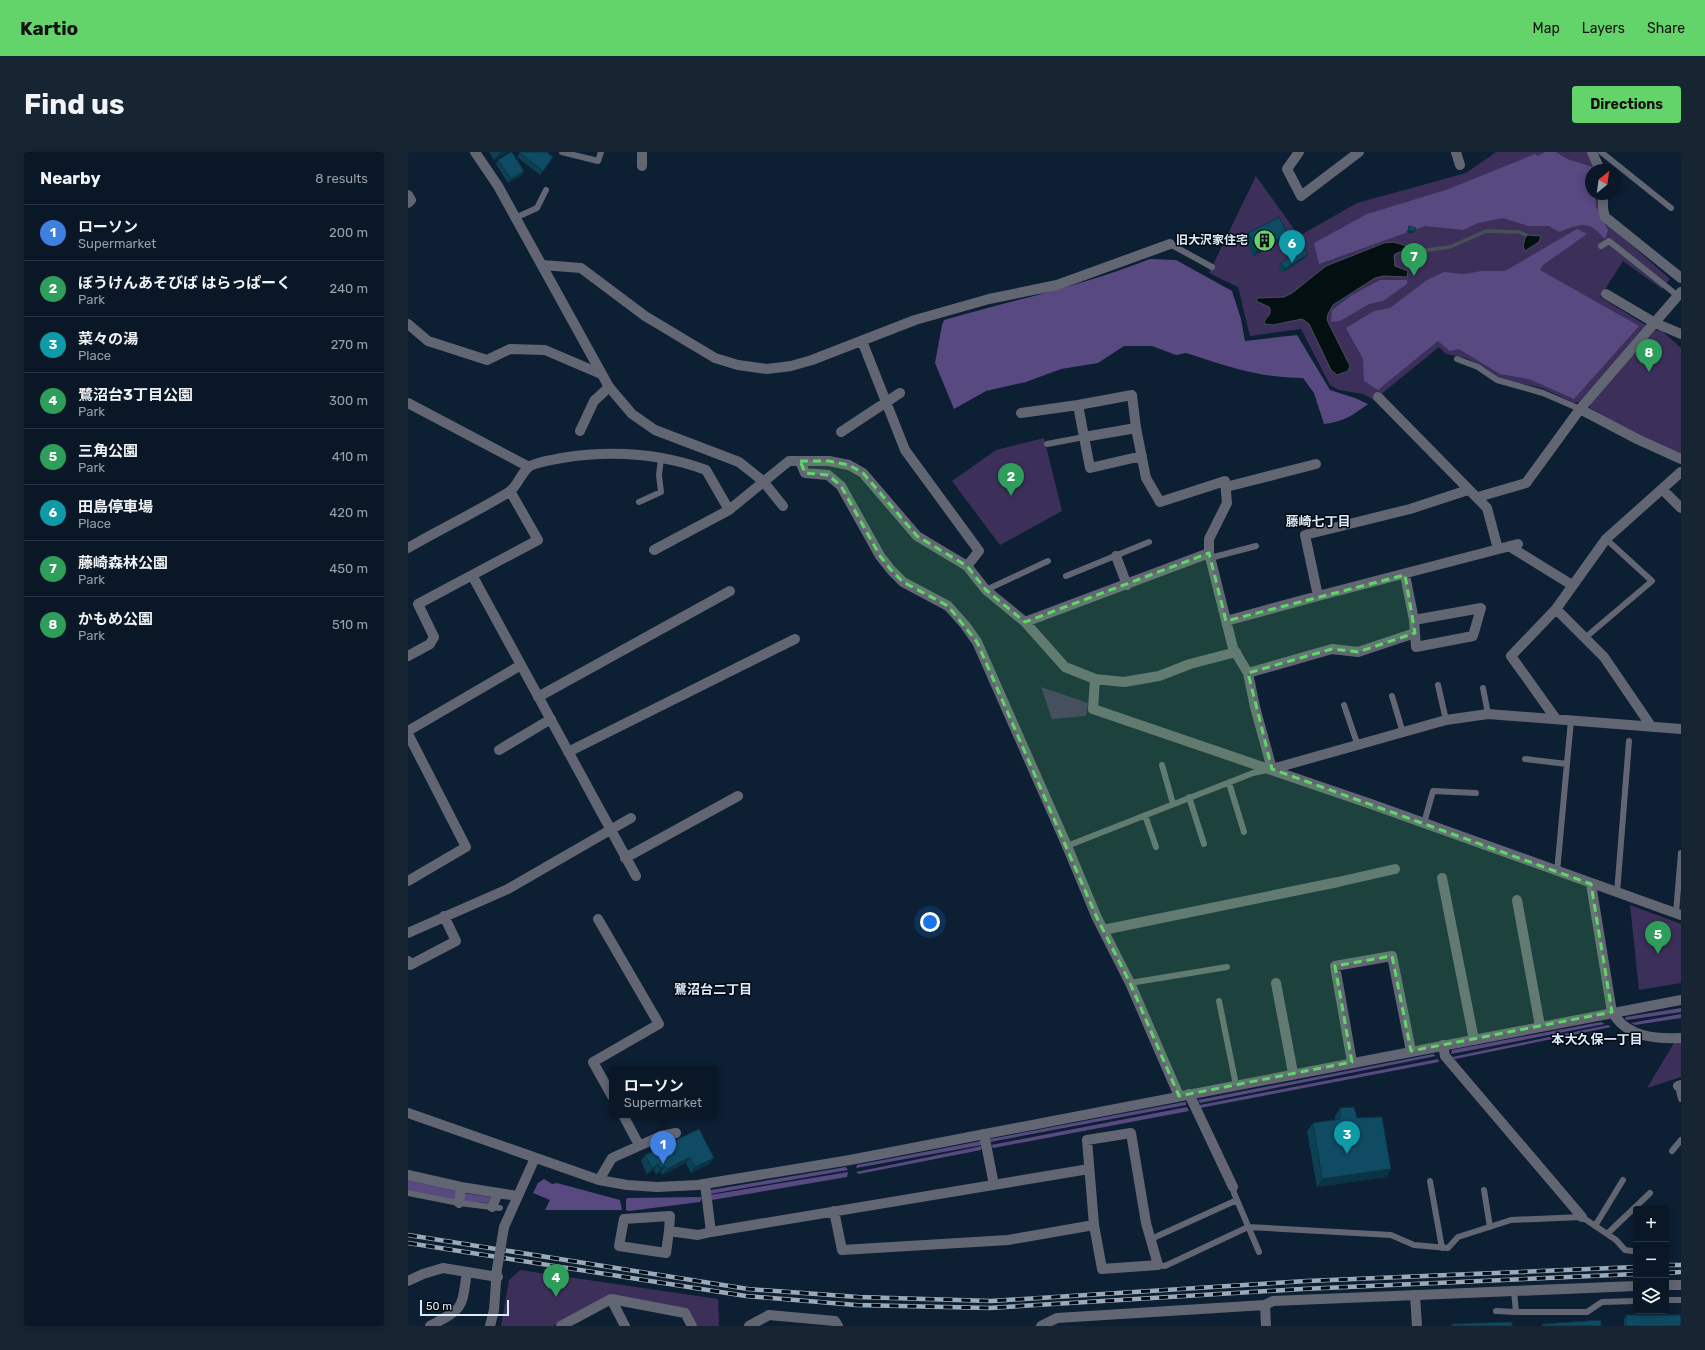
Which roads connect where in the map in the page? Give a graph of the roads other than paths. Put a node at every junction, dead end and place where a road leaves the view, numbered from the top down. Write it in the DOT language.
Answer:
graph roads {
  1 [pos="475,152"];
  2 [pos="562,152"];
  3 [pos="601,152"];
  4 [pos="642,152"];
  5 [pos="1300,152"];
  6 [pos="1359,152"];
  7 [pos="1456,152"];
  8 [pos="1592,152"];
  9 [pos="1601,152"];
  10 [pos="1597,164"];
  11 [pos="1460,165"];
  12 [pos="642,166"];
  13 [pos="546,190"];
  14 [pos="408,195"];
  15 [pos="1603,200"];
  16 [pos="408,203"];
  17 [pos="1671,208"];
  18 [pos="515,218"];
  19 [pos="1170,244"];
  20 [pos="1601,246"];
  21 [pos="542,265"];
  22 [pos="1212,267"];
  23 [pos="1681,278"];
  24 [pos="1606,294"];
  25 [pos="1679,294"];
  26 [pos="1655,323"];
  27 [pos="408,324"];
  28 [pos="1681,334"];
  29 [pos="862,341"];
  30 [pos="1457,359"];
  31 [pos="601,374"];
  32 [pos="609,387"];
  33 [pos="900,393"];
  34 [pos="1378,396"];
  35 [pos="408,403"];
  36 [pos="886,403"];
  37 [pos="1078,405"];
  38 [pos="1580,409"];
  39 [pos="1022,413"];
  40 [pos="1136,428"];
  41 [pos="580,431"];
  42 [pos="841,432"];
  43 [pos="1084,437"];
  44 [pos="1047,444"];
  45 [pos="1142,456"];
  46 [pos="661,458"];
  47 [pos="1681,459"];
  48 [pos="800,461"];
  49 [pos="1316,464"];
  50 [pos="529,467"];
  51 [pos="1681,472"];
  52 [pos="763,481"];
  53 [pos="1226,487"];
  54 [pos="1662,489"];
  55 [pos="510,490"];
  56 [pos="1468,490"];
  57 [pos="1478,497"];
  58 [pos="639,502"];
  59 [pos="783,506"];
  60 [pos="1681,508"];
  61 [pos="729,510"];
  62 [pos="1606,539"];
  63 [pos="1149,542"];
  64 [pos="1256,546"];
  65 [pos="408,548"];
  66 [pos="1498,549"];
  67 [pos="654,550"];
  68 [pos="1116,556"];
  69 [pos="1210,556"];
  70 [pos="1048,561"];
  71 [pos="967,566"];
  72 [pos="472,575"];
  73 [pos="1405,575"];
  74 [pos="1066,576"];
  75 [pos="1127,585"];
  76 [pos="1572,585"];
  77 [pos="986,590"];
  78 [pos="730,591"];
  79 [pos="1318,596"];
  80 [pos="1556,609"];
  81 [pos="1414,620"];
  82 [pos="1226,621"];
  83 [pos="1025,622"];
  84 [pos="1415,634"];
  85 [pos="1586,637"];
  86 [pos="795,639"];
  87 [pos="1236,652"];
  88 [pos="408,656"];
  89 [pos="521,665"];
  90 [pos="1248,673"];
  91 [pos="1094,679"];
  92 [pos="1438,685"];
  93 [pos="1483,688"];
  94 [pos="1392,696"];
  95 [pos="538,697"];
  96 [pos="1344,705"];
  97 [pos="1488,714"];
  98 [pos="550,719"];
  99 [pos="1556,719"];
  100 [pos="1446,720"];
  101 [pos="1572,720"];
  102 [pos="1651,726"];
  103 [pos="1681,729"];
  104 [pos="408,731"];
  105 [pos="1403,733"];
  106 [pos="408,734"];
  107 [pos="1629,741"];
  108 [pos="1358,746"];
  109 [pos="499,750"];
  110 [pos="568,752"];
  111 [pos="1525,759"];
  112 [pos="1567,764"];
  113 [pos="1162,765"];
  114 [pos="1272,769"];
  115 [pos="1229,783"];
  116 [pos="1476,793"];
  117 [pos="738,796"];
  118 [pos="1189,797"];
  119 [pos="1173,804"];
  120 [pos="1145,815"];
  121 [pos="631,818"];
  122 [pos="1424,823"];
  123 [pos="610,830"];
  124 [pos="1244,832"];
  125 [pos="1204,844"];
  126 [pos="1067,846"];
  127 [pos="1156,848"];
  128 [pos="1681,853"];
  129 [pos="625,858"];
  130 [pos="1395,868"];
  131 [pos="1557,872"];
  132 [pos="636,876"];
  133 [pos="1442,878"];
  134 [pos="408,881"];
  135 [pos="1592,884"];
  136 [pos="1617,893"];
  137 [pos="1517,900"];
  138 [pos="1678,914"];
  139 [pos="444,916"];
  140 [pos="598,919"];
  141 [pos="1103,930"];
  142 [pos="408,933"];
  143 [pos="408,961"];
  144 [pos="1227,967"];
  145 [pos="1130,983"];
  146 [pos="1276,983"];
  147 [pos="1681,1000"];
  148 [pos="1219,1001"];
  149 [pos="1612,1012"];
  150 [pos="1540,1026"];
  151 [pos="1681,1038"];
  152 [pos="1474,1040"];
  153 [pos="1443,1045"];
  154 [pos="1412,1052"];
  155 [pos="1352,1062"];
  156 [pos="1294,1074"];
  157 [pos="1236,1085"];
  158 [pos="1679,1086"];
  159 [pos="609,1090"];
  160 [pos="1184,1095"];
  161 [pos="1681,1099"];
  162 [pos="408,1113"];
  163 [pos="624,1118"];
  164 [pos="676,1133"];
  165 [pos="984,1134"];
  166 [pos="1681,1140"];
  167 [pos="639,1145"];
  168 [pos="1672,1151"];
  169 [pos="535,1158"];
  170 [pos="1089,1169"];
  171 [pos="408,1175"];
  172 [pos="598,1180"];
  173 [pos="1623,1180"];
  174 [pos="1430,1181"];
  175 [pos="705,1184"];
  176 [pos="994,1185"];
  177 [pos="1233,1187"];
  178 [pos="461,1188"];
  179 [pos="1484,1190"];
  180 [pos="408,1193"];
  181 [pos="498,1193"];
  182 [pos="1650,1193"];
  183 [pos="517,1196"];
  184 [pos="1237,1200"];
  185 [pos="459,1203"];
  186 [pos="496,1208"];
  187 [pos="834,1211"];
  188 [pos="1582,1217"];
  189 [pos="1094,1224"];
  190 [pos="1595,1226"];
  191 [pos="1248,1227"];
  192 [pos="1490,1227"];
  193 [pos="669,1231"];
  194 [pos="710,1232"];
  195 [pos="1607,1234"];
  196 [pos="1151,1240"];
  197 [pos="1442,1248"];
  198 [pos="1632,1251"];
  199 [pos="1259,1252"];
  200 [pos="1158,1265"];
  201 [pos="467,1272"];
  202 [pos="498,1273"];
  203 [pos="408,1282"];
  204 [pos="1669,1285"];
  205 [pos="1681,1285"];
  206 [pos="1633,1286"];
  207 [pos="1514,1291"];
  208 [pos="1414,1294"];
  209 [pos="610,1300"];
  210 [pos="1669,1300"];
  211 [pos="1681,1300"];
  212 [pos="1633,1301"];
  213 [pos="1265,1305"];
  214 [pos="1496,1311"];
  215 [pos="1516,1312"];
  216 [pos="430,1326"];
  217 [pos="490,1326"];
  218 [pos="561,1326"];
  219 [pos="625,1326"];
  220 [pos="692,1326"];
  221 [pos="749,1326"];
  222 [pos="838,1326"];
  223 [pos="1041,1326"];
  224 [pos="1266,1326"];
  225 [pos="1417,1326"];
  1 -- 18 [label="street"];
  2 -- 3 [label="lane"];
  4 -- 12 [label="street"];
  5 -- 6 [label="street"];
  7 -- 11 [label="street"];
  8 -- 10 [label="street"];
  9 -- 17 [label="lane"];
  13 -- 18 [label="lane"];
  14 -- 16 [label="street"];
  15 -- 23 [label="street"];
  18 -- 21 [label="street"];
  19 -- 22 [label="lane"];
  19 -- 29 [label="street"];
  20 -- 25 [label="lane"];
  21 -- 29 [label="street"];
  21 -- 31 [label="street"];
  24 -- 26 [label="street"];
  25 -- 26 [label="street"];
  26 -- 28 [label="street"];
  26 -- 38 [label="street"];
  27 -- 31 [label="street"];
  29 -- 36 [label="street"];
  30 -- 38 [label="lane"];
  31 -- 32 [label="street"];
  32 -- 41 [label="street"];
  32 -- 52 [label="street"];
  33 -- 36 [label="street"];
  34 -- 56 [label="street"];
  35 -- 50 [label="street"];
  36 -- 42 [label="street"];
  36 -- 71 [label="street"];
  37 -- 39 [label="street"];
  37 -- 40 [label="street"];
  37 -- 43 [label="street"];
  38 -- 47 [label="street"];
  38 -- 57 [label="street"];
  40 -- 43 [label="street"];
  40 -- 45 [label="street"];
  43 -- 44 [label="lane"];
  43 -- 45 [label="street"];
  45 -- 53 [label="street"];
  46 -- 50 [label="street"];
  46 -- 58 [label="lane"];
  46 -- 61 [label="street"];
  48 -- 52 [label="street"];
  48 -- 71 [label="street"];
  48 -- 126 [label="street"];
  49 -- 53 [label="street"];
  50 -- 55 [label="street"];
  51 -- 54 [label="street"];
  52 -- 59 [label="street"];
  52 -- 61 [label="street"];
  53 -- 69 [label="street"];
  54 -- 60 [label="street"];
  54 -- 62 [label="street"];
  55 -- 65 [label="street"];
  55 -- 72 [label="street"];
  56 -- 57 [label="street"];
  56 -- 79 [label="street"];
  57 -- 66 [label="street"];
  61 -- 67 [label="street"];
  62 -- 76 [label="street"];
  62 -- 85 [label="lane"];
  63 -- 68 [label="lane"];
  64 -- 69 [label="lane"];
  66 -- 73 [label="street"];
  66 -- 76 [label="street"];
  68 -- 74 [label="lane"];
  68 -- 75 [label="street"];
  69 -- 75 [label="street"];
  69 -- 82 [label="street"];
  70 -- 77 [label="lane"];
  71 -- 77 [label="street"];
  72 -- 88 [label="street"];
  72 -- 89 [label="street"];
  73 -- 79 [label="street"];
  73 -- 81 [label="street"];
  75 -- 83 [label="street"];
  76 -- 80 [label="street"];
  77 -- 83 [label="street"];
  78 -- 95 [label="street"];
  79 -- 82 [label="street"];
  80 -- 85 [label="street"];
  80 -- 99 [label="street"];
  81 -- 84 [label="street"];
  81 -- 84 [label="street"];
  82 -- 87 [label="street"];
  83 -- 91 [label="street"];
  84 -- 90 [label="street"];
  85 -- 102 [label="street"];
  86 -- 110 [label="street"];
  87 -- 90 [label="street"];
  87 -- 91 [label="street"];
  89 -- 95 [label="street"];
  89 -- 104 [label="street"];
  90 -- 114 [label="street"];
  91 -- 114 [label="street"];
  92 -- 100 [label="lane"];
  93 -- 97 [label="lane"];
  94 -- 105 [label="lane"];
  95 -- 98 [label="street"];
  96 -- 108 [label="lane"];
  97 -- 99 [label="street"];
  97 -- 100 [label="street"];
  98 -- 109 [label="street"];
  98 -- 110 [label="street"];
  99 -- 101 [label="street"];
  100 -- 105 [label="street"];
  101 -- 102 [label="street"];
  101 -- 112 [label="lane"];
  102 -- 103 [label="street"];
  105 -- 108 [label="street"];
  106 -- 134 [label="street"];
  107 -- 136 [label="lane"];
  108 -- 114 [label="street"];
  110 -- 123 [label="street"];
  111 -- 112 [label="lane"];
  112 -- 131 [label="lane"];
  113 -- 119 [label="lane"];
  114 -- 115 [label="lane"];
  114 -- 122 [label="street"];
  115 -- 118 [label="lane"];
  115 -- 124 [label="lane"];
  116 -- 122 [label="lane"];
  117 -- 129 [label="street"];
  118 -- 119 [label="lane"];
  118 -- 125 [label="lane"];
  119 -- 120 [label="lane"];
  120 -- 126 [label="lane"];
  120 -- 127 [label="lane"];
  121 -- 123 [label="street"];
  122 -- 131 [label="street"];
  123 -- 129 [label="street"];
  123 -- 139 [label="street"];
  126 -- 141 [label="street"];
  128 -- 138 [label="lane"];
  129 -- 132 [label="street"];
  130 -- 141 [label="street"];
  131 -- 135 [label="street"];
  133 -- 152 [label="street"];
  135 -- 136 [label="street"];
  135 -- 149 [label="street"];
  136 -- 138 [label="street"];
  137 -- 150 [label="street"];
  139 -- 142 [label="street"];
  139 -- 143 [label="street"];
  140 -- 159 [label="street"];
  141 -- 145 [label="street"];
  144 -- 145 [label="lane"];
  145 -- 160 [label="street"];
  146 -- 156 [label="street"];
  147 -- 149 [label="street"];
  148 -- 157 [label="lane"];
  149 -- 150 [label="street"];
  149 -- 151 [label="street"];
  150 -- 152 [label="street"];
  152 -- 153 [label="street"];
  153 -- 154 [label="street"];
  153 -- 188 [label="street"];
  154 -- 155 [label="street"];
  154 -- 155 [label="street"];
  155 -- 156 [label="street"];
  156 -- 157 [label="street"];
  157 -- 160 [label="street"];
  158 -- 161 [label="lane"];
  160 -- 165 [label="street"];
  160 -- 177 [label="street"];
  162 -- 169 [label="street"];
  163 -- 167 [label="street"];
  164 -- 167 [label="street"];
  165 -- 175 [label="street"];
  165 -- 176 [label="street"];
  166 -- 168 [label="lane"];
  167 -- 172 [label="street"];
  169 -- 172 [label="street"];
  169 -- 183 [label="street"];
  170 -- 176 [label="street"];
  170 -- 189 [label="street"];
  170 -- 196 [label="street"];
  171 -- 178 [label="street"];
  172 -- 175 [label="street"];
  173 -- 190 [label="lane"];
  174 -- 197 [label="lane"];
  175 -- 194 [label="street"];
  176 -- 187 [label="street"];
  177 -- 184 [label="lane"];
  178 -- 181 [label="street"];
  178 -- 185 [label="street"];
  179 -- 192 [label="lane"];
  180 -- 185 [label="lane"];
  181 -- 183 [label="street"];
  181 -- 186 [label="street"];
  182 -- 195 [label="lane"];
  183 -- 202 [label="street, bridge"];
  184 -- 191 [label="lane"];
  184 -- 196 [label="lane"];
  185 -- 186 [label="lane"];
  187 -- 189 [label="street"];
  187 -- 194 [label="street"];
  188 -- 190 [label="lane"];
  188 -- 192 [label="lane"];
  189 -- 200 [label="street"];
  190 -- 195 [label="lane"];
  191 -- 197 [label="lane"];
  191 -- 199 [label="lane"];
  191 -- 200 [label="lane"];
  192 -- 197 [label="lane"];
  193 -- 193 [label="street"];
  193 -- 194 [label="street"];
  195 -- 198 [label="lane"];
  196 -- 200 [label="street"];
  201 -- 202 [label="street"];
  201 -- 203 [label="street"];
  201 -- 216 [label="street"];
  202 -- 217 [label="street"];
  204 -- 205 [label="street"];
  206 -- 207 [label="street"];
  207 -- 208 [label="street"];
  207 -- 215 [label="lane"];
  208 -- 213 [label="street"];
  208 -- 225 [label="street"];
  209 -- 218 [label="street"];
  209 -- 219 [label="street"];
  209 -- 220 [label="street"];
  210 -- 211 [label="lane"];
  212 -- 215 [label="lane"];
  213 -- 223 [label="street"];
  213 -- 224 [label="street"];
  214 -- 215 [label="lane"];
  221 -- 222 [label="street"];
}
